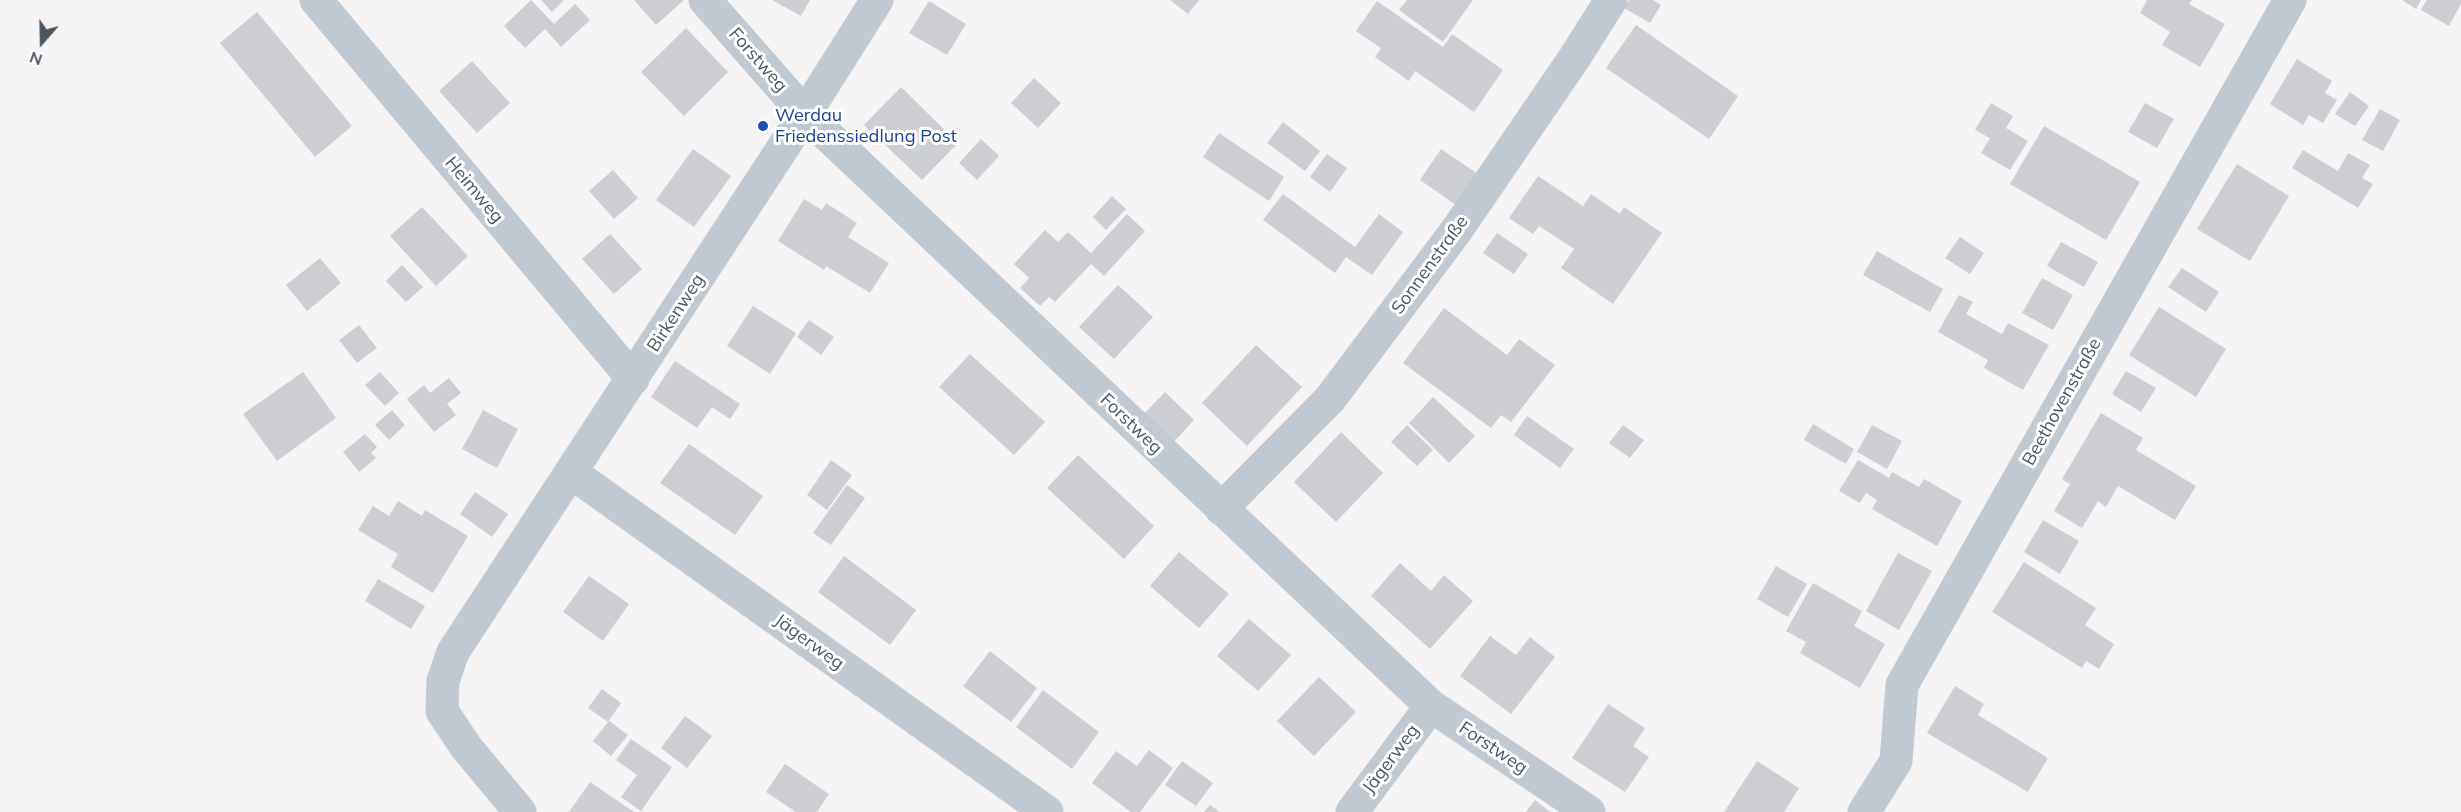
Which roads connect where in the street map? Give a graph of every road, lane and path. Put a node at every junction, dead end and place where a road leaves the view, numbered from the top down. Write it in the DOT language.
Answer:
graph roads {
  1 [pos="316,0"];
  2 [pos="705,0"];
  3 [pos="877,0"];
  4 [pos="1611,0"];
  5 [pos="2290,0"];
  6 [pos="805,114"];
  7 [pos="633,379"];
  8 [pos="572,473"];
  9 [pos="1221,509"];
  10 [pos="1431,706"];
  11 [pos="519,812"];
  12 [pos="1047,812"];
  13 [pos="1352,812"];
  14 [pos="1589,812"];
  15 [pos="1864,812"];
  1 -- 7 [label="street, Heimweg"];
  2 -- 6 [label="street, Forstweg"];
  3 -- 6 [label="street, Birkenweg"];
  4 -- 9 [label="street, Sonnenstraße"];
  5 -- 15 [label="street, Beethovenstraße"];
  6 -- 7 [label="street, Birkenweg"];
  6 -- 9 [label="street, Forstweg"];
  7 -- 8 [label="street, Birkenweg"];
  8 -- 11 [label="street, Birkenweg"];
  8 -- 12 [label="street, Jägerweg"];
  9 -- 10 [label="street, Forstweg"];
  10 -- 13 [label="street, Jägerweg"];
  10 -- 14 [label="street, Forstweg"];
}
